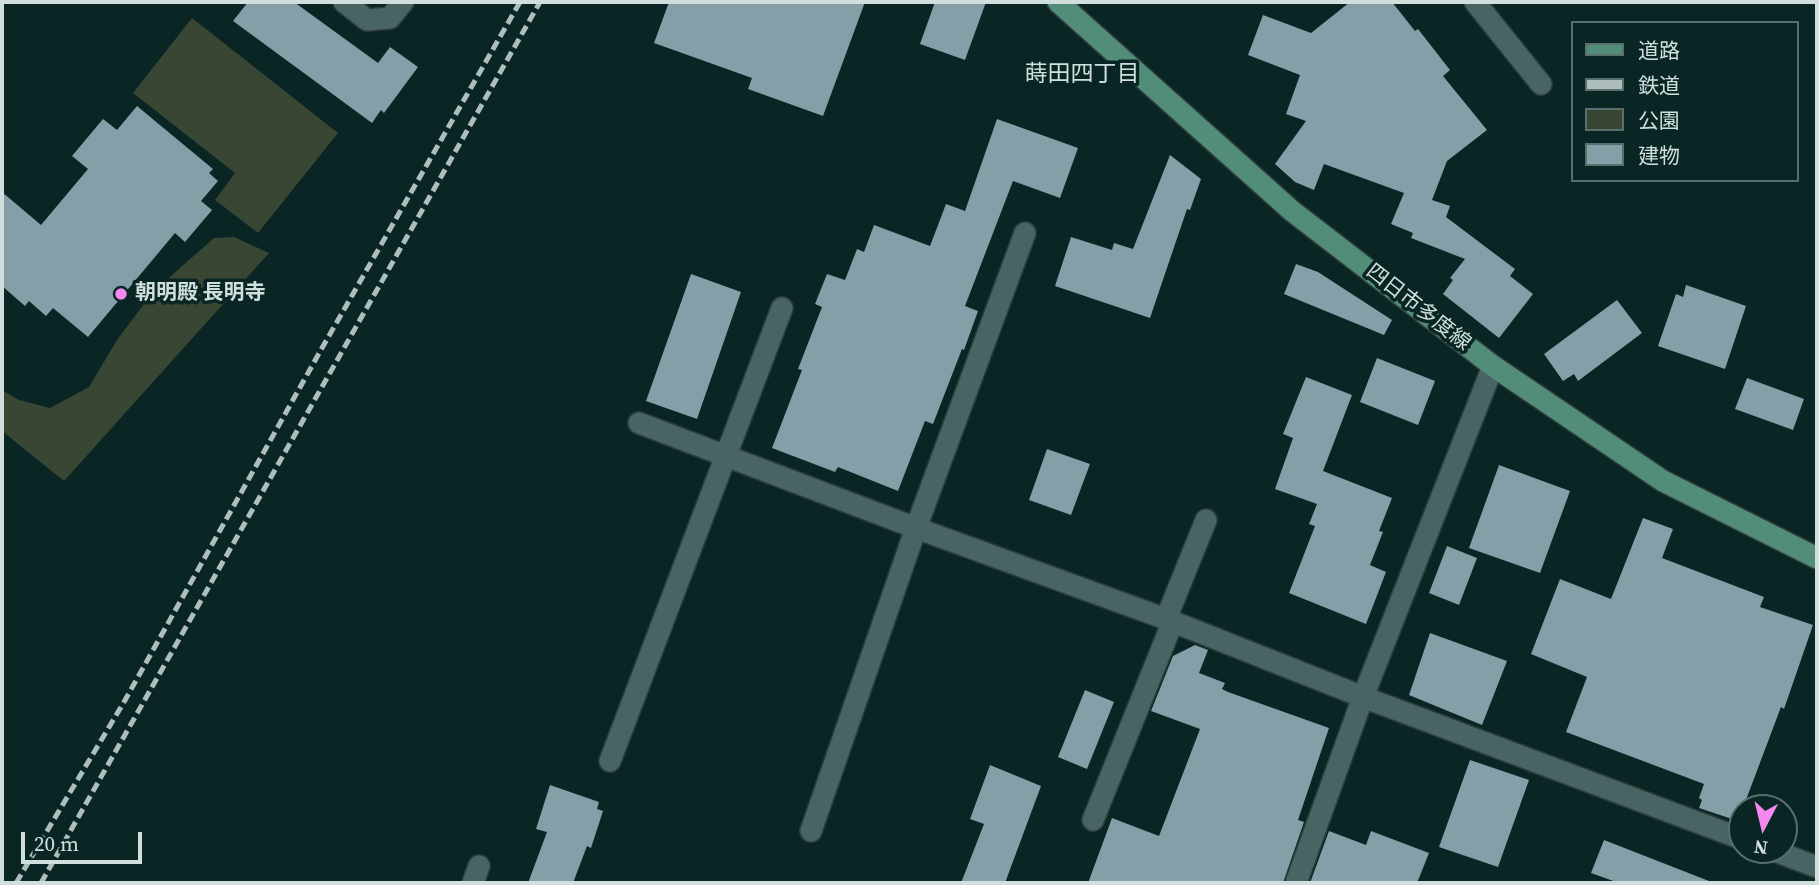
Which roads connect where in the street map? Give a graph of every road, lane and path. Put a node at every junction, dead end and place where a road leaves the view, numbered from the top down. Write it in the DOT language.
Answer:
graph roads {
  1 [pos="344,2"];
  2 [pos="403,2"];
  3 [pos="1058,2"];
  4 [pos="1475,2"];
  5 [pos="1541,84"];
  6 [pos="1025,233"];
  7 [pos="782,308"];
  8 [pos="1493,366"];
  9 [pos="639,423"];
  10 [pos="728,456"];
  11 [pos="1206,520"];
  12 [pos="916,528"];
  13 [pos="1817,558"];
  14 [pos="1170,620"];
  15 [pos="1363,697"];
  16 [pos="610,761"];
  17 [pos="1093,820"];
  18 [pos="811,831"];
  19 [pos="1728,834"];
  20 [pos="1798,860"];
  21 [pos="1817,867"];
  22 [pos="1296,883"];
  1 -- 2 [label="street"];
  3 -- 8 [label="main road, 四日市多度線"];
  4 -- 5 [label="street"];
  6 -- 12 [label="street"];
  7 -- 10 [label="street"];
  8 -- 13 [label="main road, 四日市多度線"];
  8 -- 15 [label="street"];
  9 -- 10 [label="street"];
  10 -- 12 [label="street"];
  10 -- 16 [label="street"];
  11 -- 14 [label="street"];
  12 -- 14 [label="street"];
  12 -- 18 [label="street"];
  14 -- 15 [label="street"];
  14 -- 17 [label="street"];
  15 -- 19 [label="street"];
  15 -- 22 [label="street"];
  20 -- 21 [label="street"];
}
